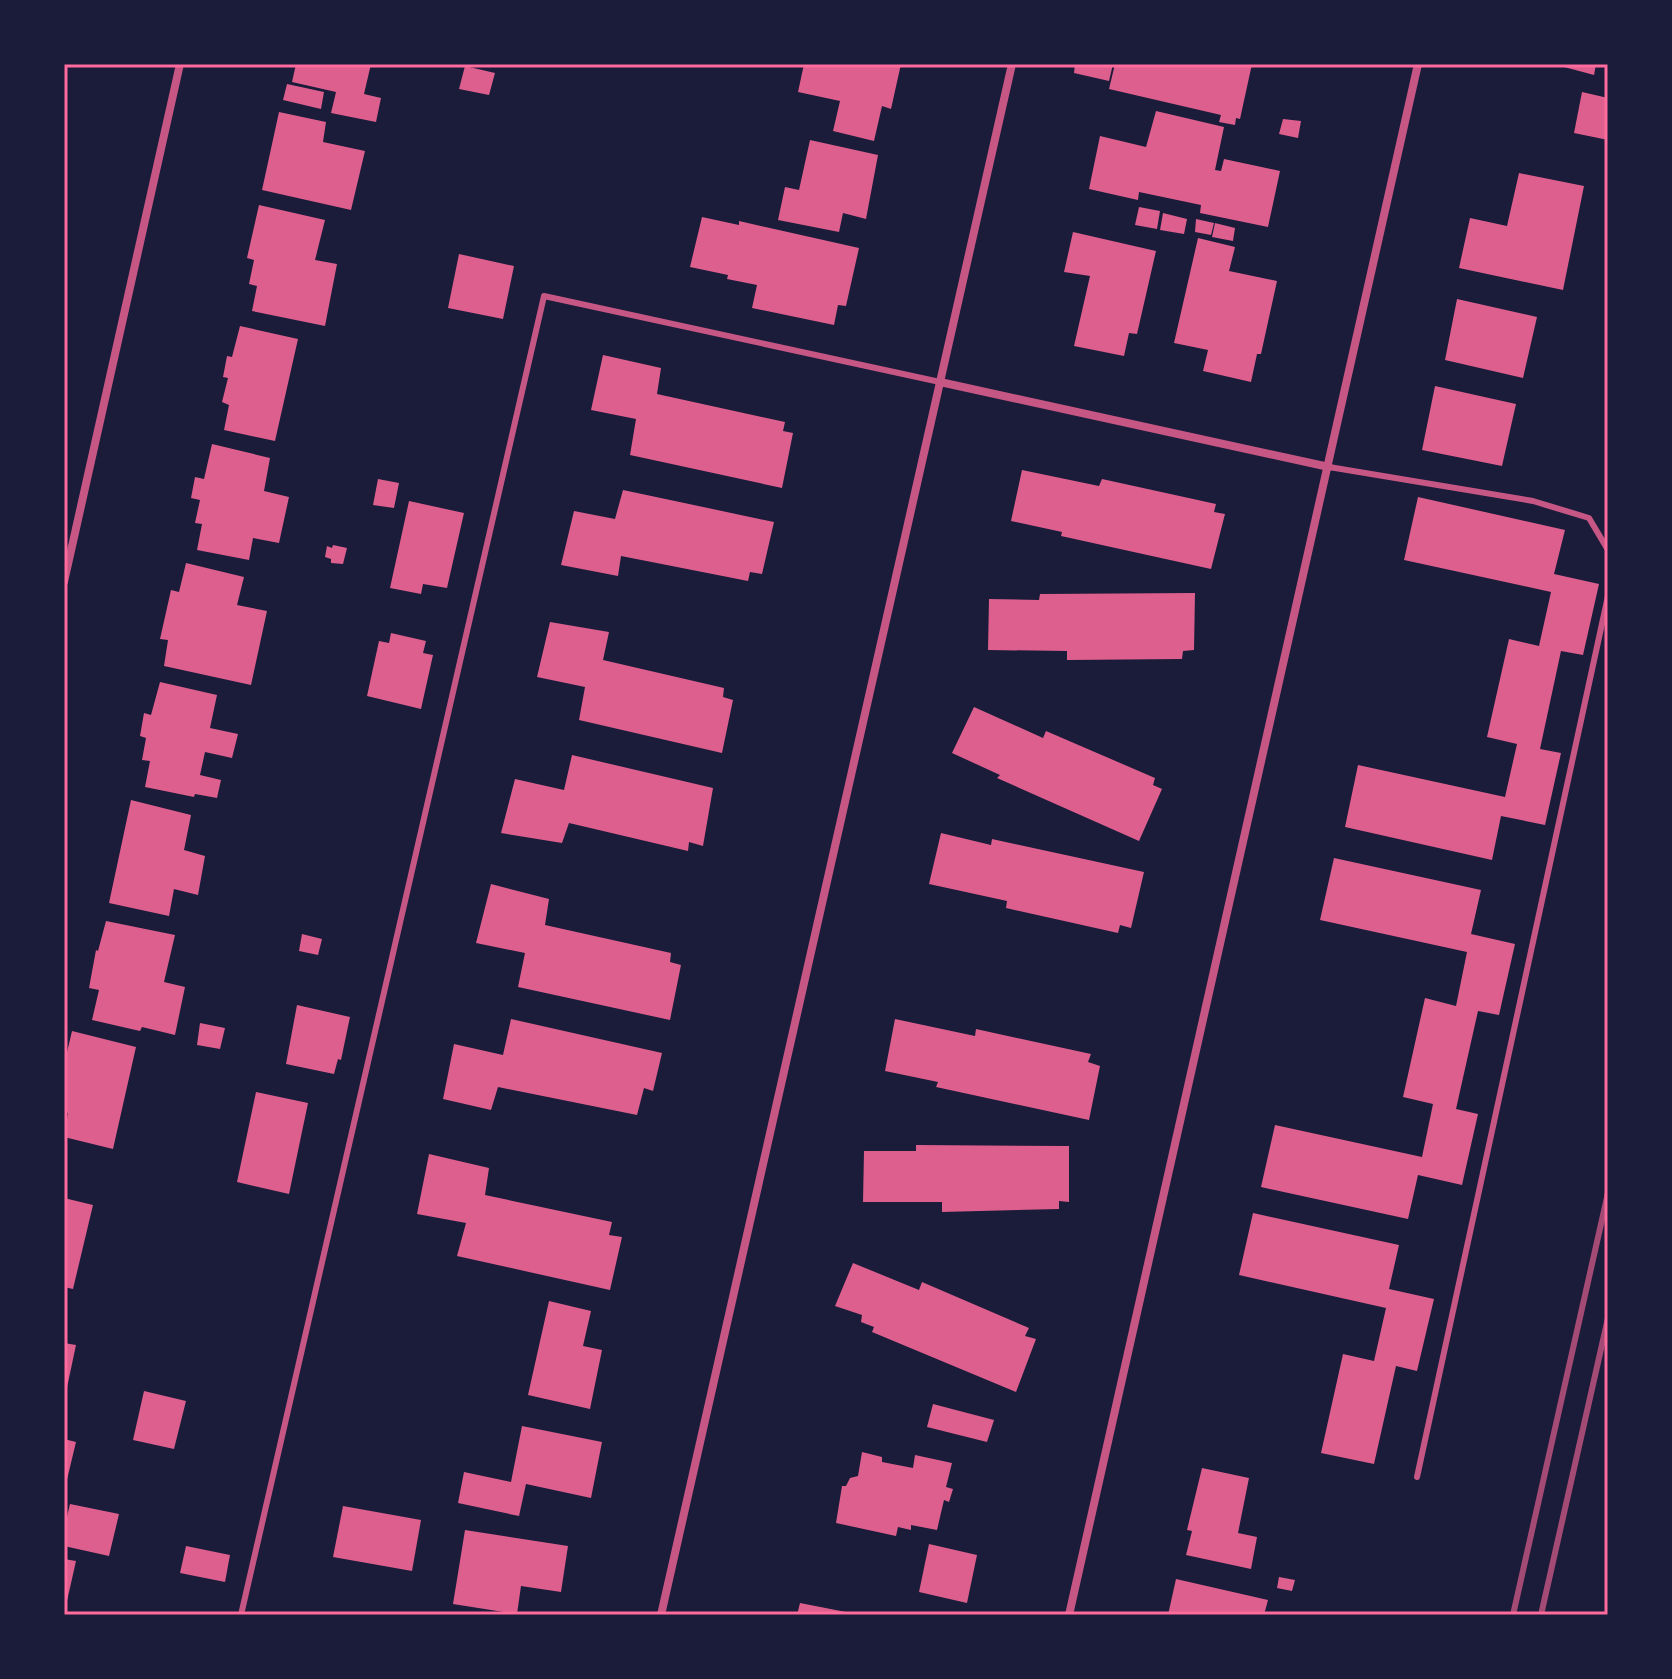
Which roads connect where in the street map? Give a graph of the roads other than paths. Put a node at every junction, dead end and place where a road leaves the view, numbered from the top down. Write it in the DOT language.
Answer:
graph roads {
  1 [pos="180,64"];
  2 [pos="1012,64"];
  3 [pos="1418,64"];
  4 [pos="940,382"];
  5 [pos="1329,467"];
  6 [pos="1608,550"];
  7 [pos="64,582"];
  8 [pos="1608,596"];
  9 [pos="1417,1477"];
  10 [pos="241,1615"];
  11 [pos="661,1615"];
  12 [pos="1069,1615"];
  1 -- 7 [label="street"];
  2 -- 4 [label="street"];
  3 -- 5 [label="street"];
  4 -- 5 [label="street"];
  4 -- 10 [label="lane"];
  4 -- 11 [label="street"];
  5 -- 6 [label="lane"];
  5 -- 12 [label="street"];
  8 -- 9 [label="lane"];
}
